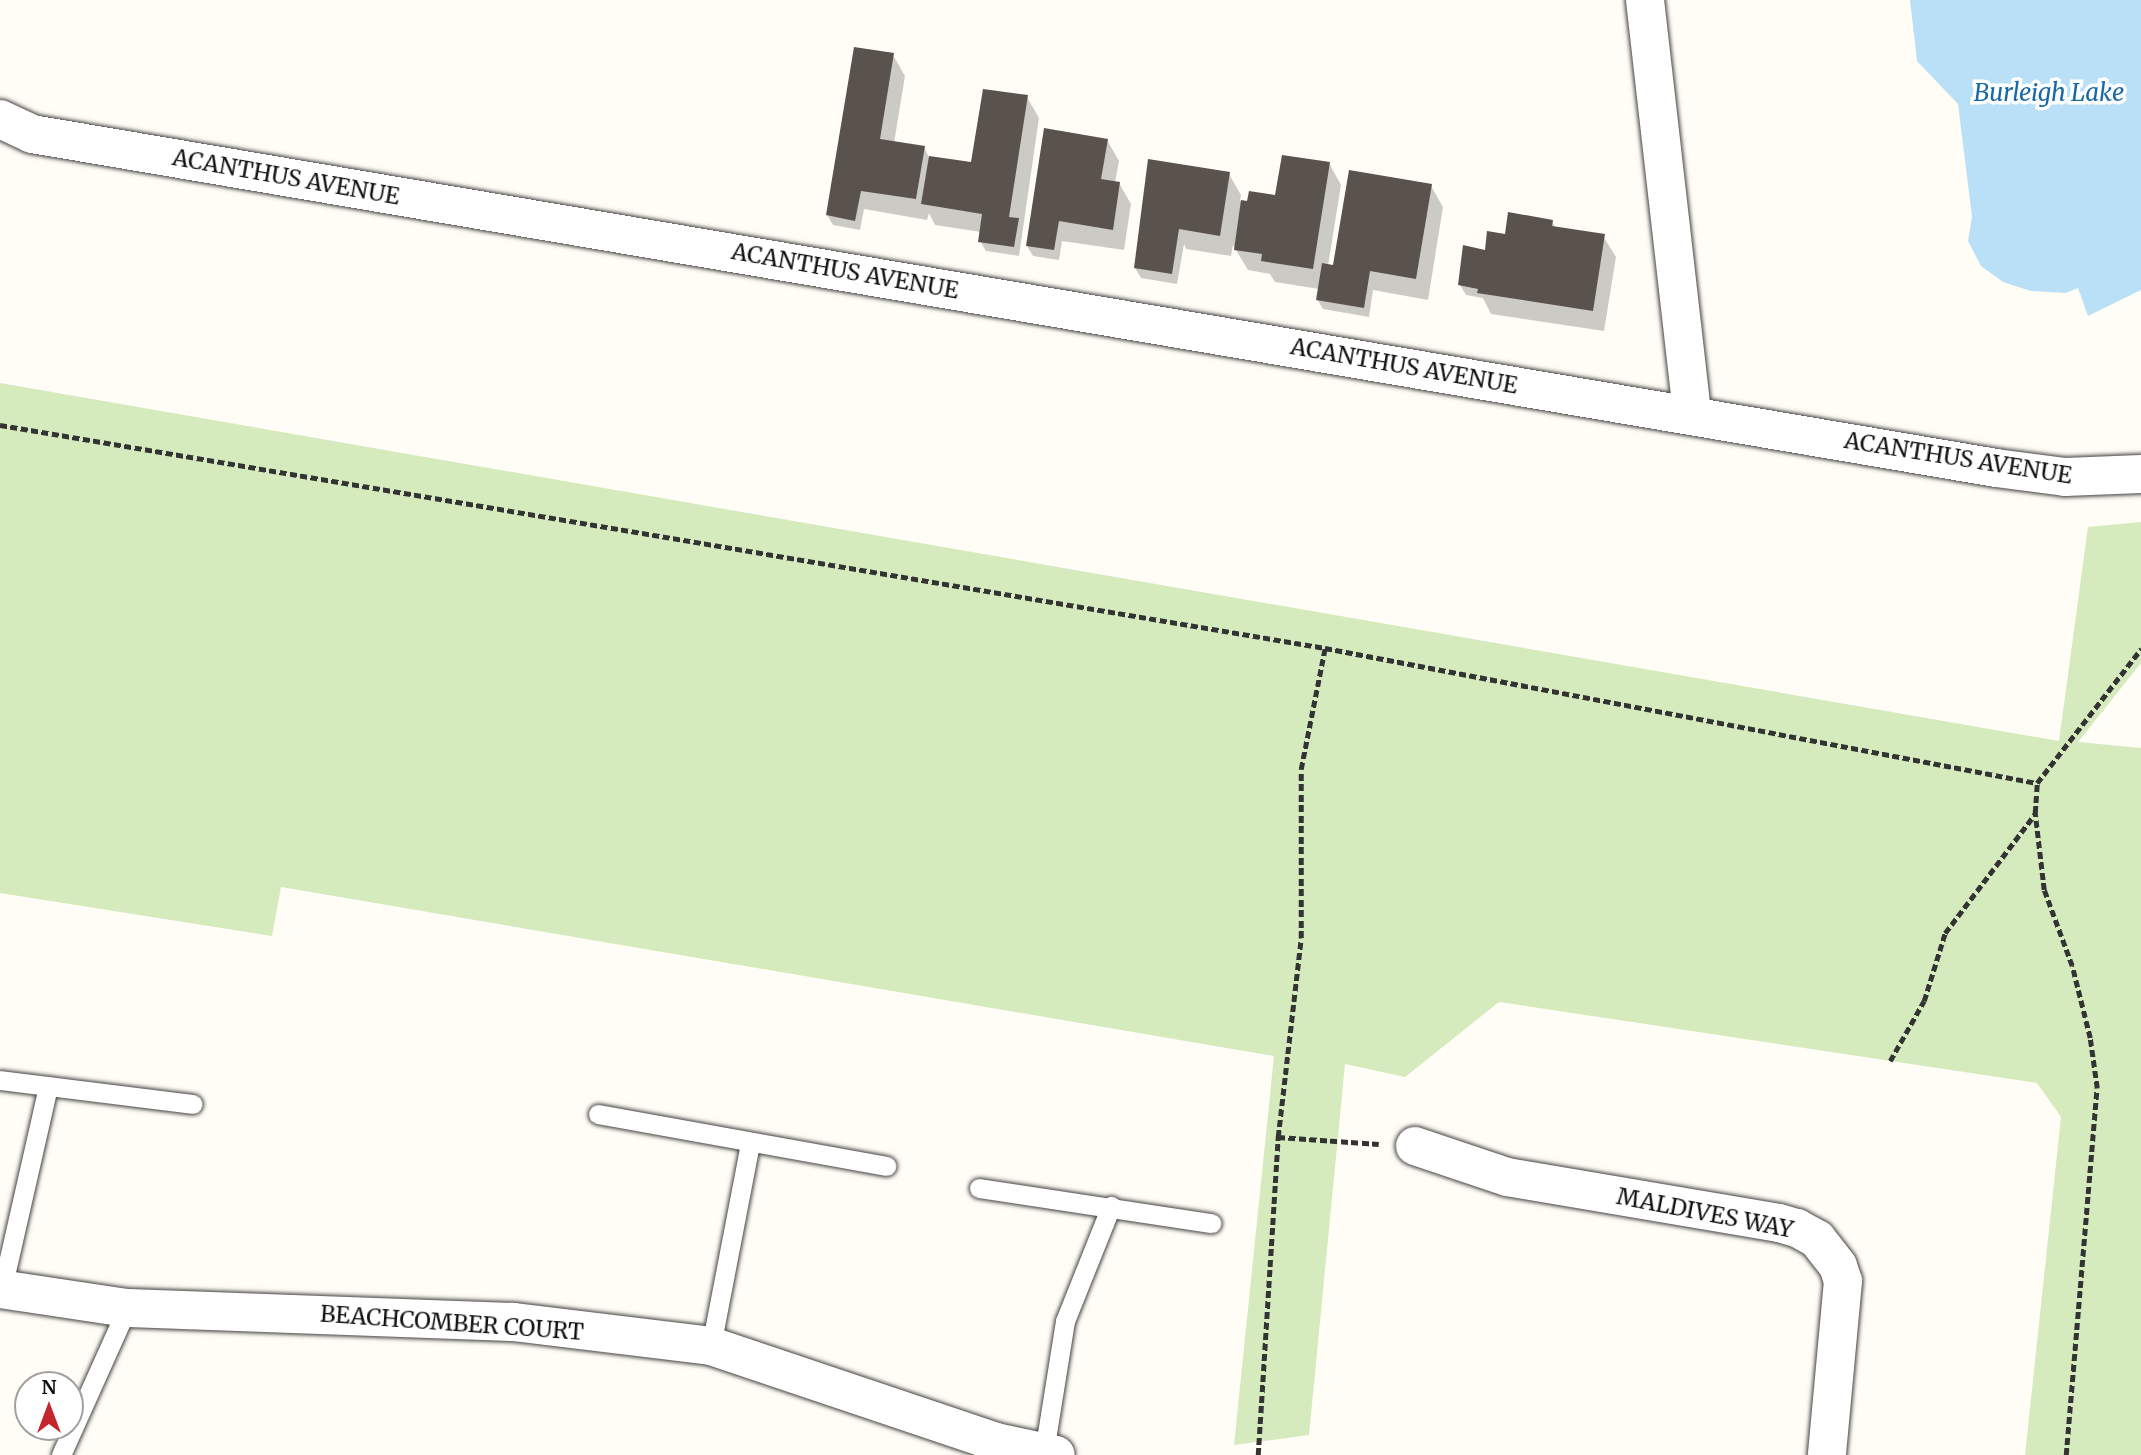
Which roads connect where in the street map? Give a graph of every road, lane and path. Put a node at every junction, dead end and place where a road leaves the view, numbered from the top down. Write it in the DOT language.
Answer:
graph roads {
  1 [pos="1646,0"];
  2 [pos="0,118"];
  3 [pos="1692,415"];
  4 [pos="0,425"];
  5 [pos="2141,474"];
  6 [pos="1325,648"];
  7 [pos="2141,649"];
  8 [pos="2037,783"];
  9 [pos="2035,813"];
  10 [pos="1890,1061"];
  11 [pos="0,1080"];
  12 [pos="48,1086"];
  13 [pos="193,1104"];
  14 [pos="598,1114"];
  15 [pos="1278,1137"];
  16 [pos="750,1143"];
  17 [pos="1415,1146"];
  18 [pos="886,1166"];
  19 [pos="979,1188"];
  20 [pos="1111,1206"];
  21 [pos="1212,1223"];
  22 [pos="1,1289"];
  23 [pos="127,1308"];
  24 [pos="710,1346"];
  25 [pos="1050,1454"];
  26 [pos="61,1455"];
  27 [pos="1258,1455"];
  28 [pos="1827,1455"];
  29 [pos="2066,1455"];
  1 -- 3 [label="street"];
  2 -- 3 [label="street, ACANTHUS AVENUE"];
  3 -- 5 [label="street, ACANTHUS AVENUE"];
  4 -- 6 [label="path"];
  6 -- 8 [label="path"];
  6 -- 15 [label="path"];
  7 -- 8 [label="path"];
  8 -- 9 [label="path"];
  9 -- 10 [label="path"];
  9 -- 29 [label="path"];
  11 -- 12 [label="lane"];
  12 -- 13 [label="lane"];
  12 -- 22 [label="lane"];
  14 -- 16 [label="lane"];
  15 -- 17 [label="path"];
  15 -- 27 [label="path"];
  16 -- 18 [label="lane"];
  16 -- 24 [label="lane"];
  17 -- 28 [label="street, MALDIVES WAY"];
  19 -- 20 [label="lane"];
  20 -- 21 [label="lane"];
  20 -- 25 [label="lane"];
  22 -- 23 [label="street, BEACHCOMBER COURT"];
  23 -- 24 [label="street, BEACHCOMBER COURT"];
  23 -- 26 [label="lane"];
  24 -- 25 [label="street, BEACHCOMBER COURT"];
}
